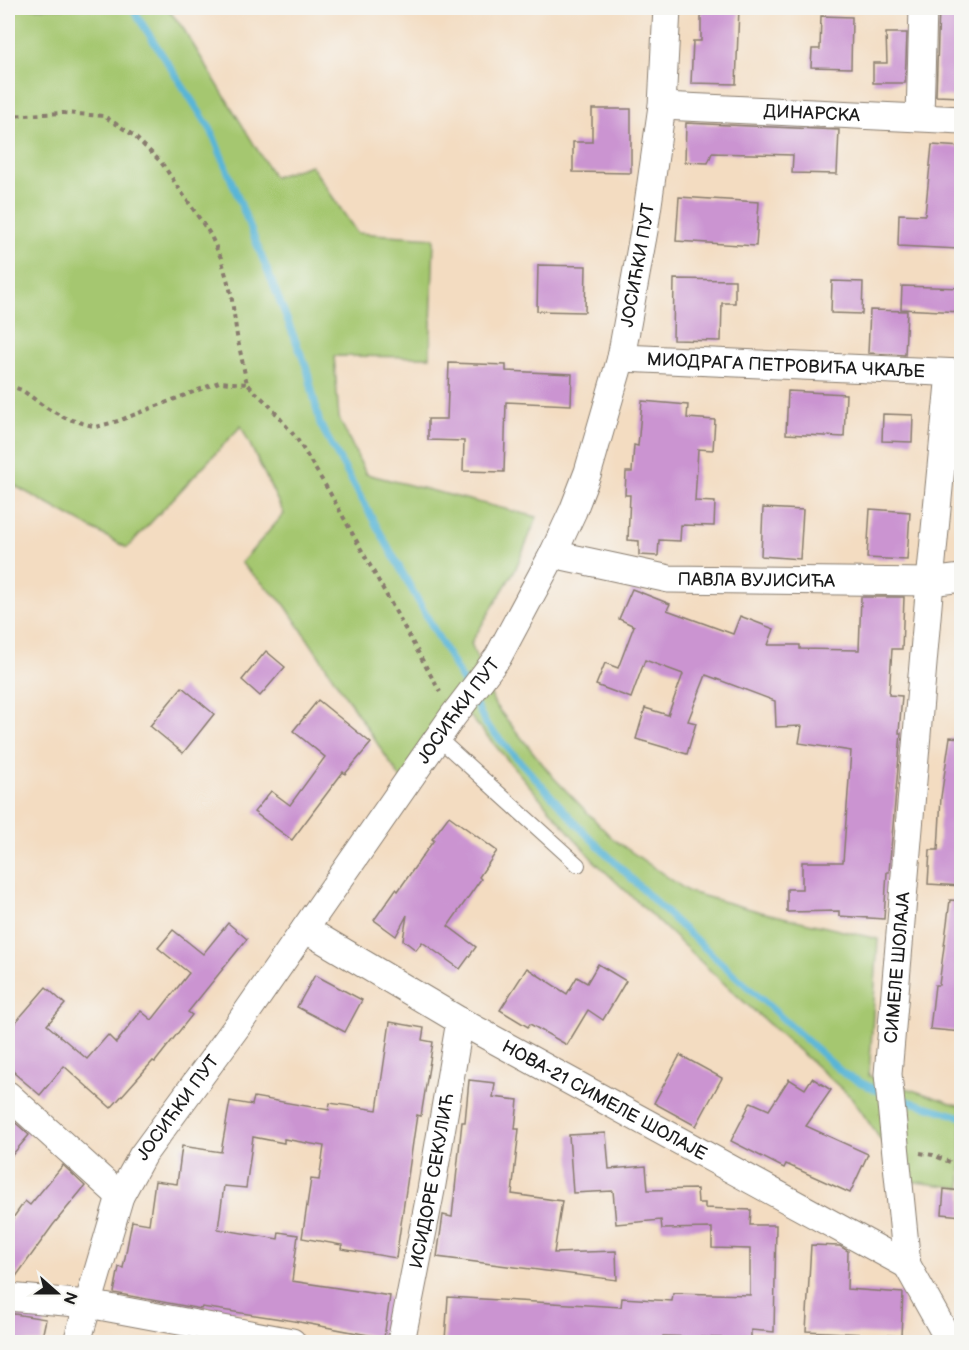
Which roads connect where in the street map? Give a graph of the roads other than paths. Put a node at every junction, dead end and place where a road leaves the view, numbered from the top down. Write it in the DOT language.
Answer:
graph roads {
  1 [pos="667,8"];
  2 [pos="923,8"];
  3 [pos="662,106"];
  4 [pos="920,117"];
  5 [pos="962,120"];
  6 [pos="621,358"];
  7 [pos="956,373"];
  8 [pos="553,554"];
  9 [pos="962,578"];
  10 [pos="930,582"];
  11 [pos="452,719"];
  12 [pos="578,865"];
  13 [pos="305,929"];
  14 [pos="460,1021"];
  15 [pos="8,1095"];
  16 [pos="120,1196"];
  17 [pos="907,1265"];
  18 [pos="8,1297"];
  19 [pos="88,1304"];
  20 [pos="77,1342"];
  21 [pos="292,1342"];
  22 [pos="401,1342"];
  23 [pos="950,1342"];
  1 -- 3 [label="street, ЈОСИЋКИ ПУТ"];
  2 -- 4 [label="street"];
  3 -- 4 [label="street, ДИНАРСКА"];
  3 -- 6 [label="street, ЈОСИЋКИ ПУТ"];
  4 -- 5 [label="street, ДИНАРСКА"];
  6 -- 7 [label="street, МИОДРАГА ПЕТРОВИЋА ЧКАЉЕ"];
  6 -- 8 [label="street, ЈОСИЋКИ ПУТ"];
  7 -- 10 [label="street, МИОДРАГА ПЕТРОВИЋА ЧКАЉЕ"];
  8 -- 10 [label="street, ПАВЛА ВУЈИСИЋА"];
  8 -- 11 [label="street, ЈОСИЋКИ ПУТ"];
  9 -- 10 [label="street, ПАВЛА ВУЈИСИЋА"];
  10 -- 17 [label="street, СИМЕЛЕ ШОЛАЈА"];
  11 -- 12 [label="lane"];
  11 -- 13 [label="street, ЈОСИЋКИ ПУТ"];
  13 -- 14 [label="street, НОВА-21 СИМЕЛЕ ШОЛАЈЕ"];
  13 -- 16 [label="street, ЈОСИЋКИ ПУТ"];
  14 -- 17 [label="street, НОВА-21 СИМЕЛЕ ШОЛАЈЕ"];
  14 -- 22 [label="street, ИСИДОРЕ СЕКУЛИЋ"];
  15 -- 16 [label="street"];
  16 -- 19 [label="street, ЈОСИЋКИ ПУТ"];
  17 -- 23 [label="street, СИМЕЛЕ ШОЛАЈА"];
  18 -- 19 [label="street"];
  19 -- 20 [label="street, ЈОСИЋКИ ПУТ"];
  19 -- 21 [label="street"];
}
